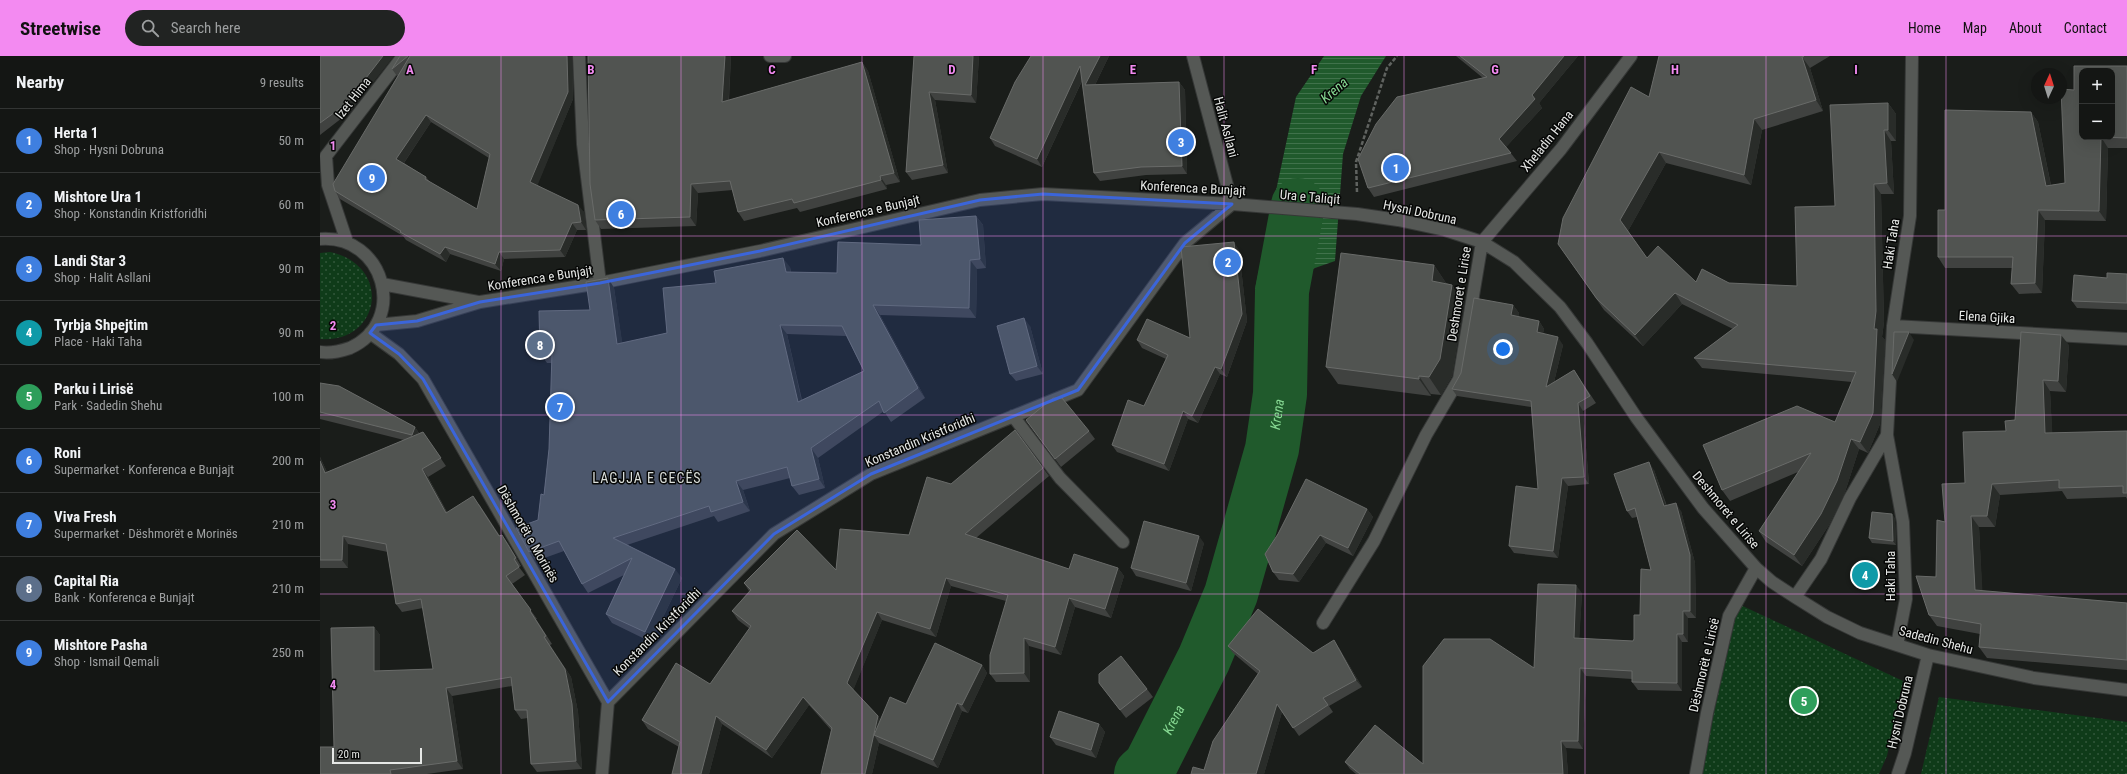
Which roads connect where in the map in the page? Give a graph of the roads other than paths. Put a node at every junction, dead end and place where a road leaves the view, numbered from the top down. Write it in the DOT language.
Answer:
graph roads {
  1 [pos="403,56"];
  2 [pos="579,56"];
  3 [pos="770,56"];
  4 [pos="785,56"];
  5 [pos="1193,56"];
  6 [pos="1631,56"];
  7 [pos="1912,56"];
  8 [pos="323,156"];
  9 [pos="1232,204"];
  10 [pos="1267,207"];
  11 [pos="1354,214"];
  12 [pos="320,239"];
  13 [pos="347,242"];
  14 [pos="1482,242"];
  15 [pos="600,283"];
  16 [pos="382,284"];
  17 [pos="480,302"];
  18 [pos="1893,326"];
  19 [pos="373,329"];
  20 [pos="2127,339"];
  21 [pos="320,352"];
  22 [pos="1013,416"];
  23 [pos="1887,435"];
  24 [pos="1123,542"];
  25 [pos="1756,568"];
  26 [pos="1794,597"];
  27 [pos="1324,623"];
  28 [pos="1897,645"];
  29 [pos="1928,655"];
  30 [pos="2127,690"];
  31 [pos="608,702"];
  32 [pos="602,774"];
  33 [pos="1696,774"];
  34 [pos="1898,774"];
  1 -- 8 [label="street, Izet Hima"];
  2 -- 15 [label="street"];
  3 -- 4 [label="street"];
  5 -- 9 [label="street, Halit Asllani"];
  6 -- 14 [label="street, Xheladin Hana"];
  7 -- 18 [label="street, Haki Taha"];
  8 -- 13 [label="street"];
  9 -- 10 [label="street, Konferenca e Bunjajt"];
  9 -- 15 [label="street, Konferenca e Bunjajt"];
  9 -- 22 [label="street, Konstandin Kristforidhi"];
  10 -- 11 [label="street, Ura e Taliqit"];
  11 -- 14 [label="street, Hysni Dobruna"];
  12 -- 13 [label="street"];
  13 -- 16 [label="street"];
  14 -- 25 [label="street, Deshmoret e Lirise"];
  14 -- 27 [label="street, Deshmoret e Lirise"];
  15 -- 17 [label="street, Konferenca e Bunjajt"];
  16 -- 17 [label="street, Konferenca e Bunjajt"];
  16 -- 19 [label="street"];
  17 -- 19 [label="street, Konferenca e Bunjajt"];
  18 -- 20 [label="street, Elena Gjika"];
  18 -- 23 [label="street, Haki Taha"];
  19 -- 21 [label="street"];
  19 -- 31 [label="street, Dëshmorët e Morinës"];
  22 -- 24 [label="street"];
  22 -- 31 [label="street, Konstandin Kristforidhi"];
  23 -- 26 [label="street, Haki Taha"];
  23 -- 28 [label="street, Haki Taha"];
  25 -- 26 [label="street, Sadedin Shehu"];
  25 -- 33 [label="street, Dëshmorët e Lirisë"];
  26 -- 28 [label="street, Sadedin Shehu"];
  28 -- 29 [label="street, Sadedin Shehu"];
  29 -- 30 [label="street, Sadedin Shehu"];
  29 -- 34 [label="street, Hysni Dobruna"];
  31 -- 32 [label="street"];
}
